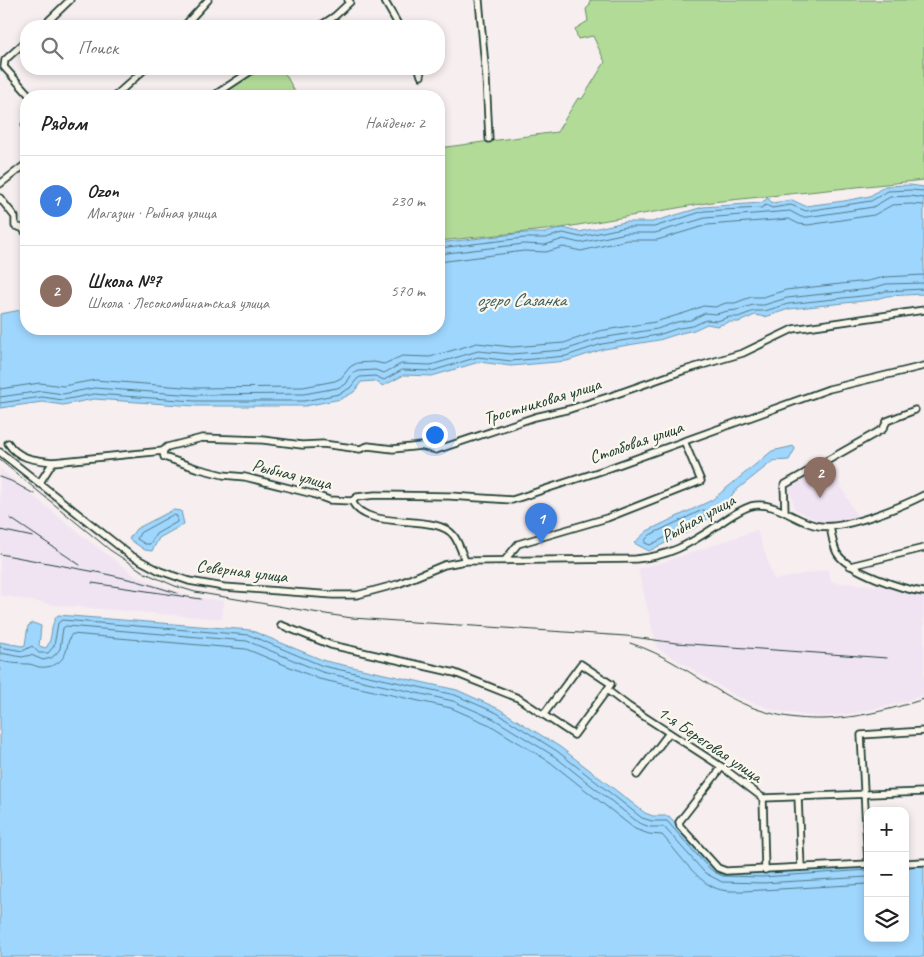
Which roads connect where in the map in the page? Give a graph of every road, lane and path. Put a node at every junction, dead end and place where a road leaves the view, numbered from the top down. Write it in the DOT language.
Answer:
graph roads {
  1 [pos="70,0"];
  2 [pos="208,0"];
  3 [pos="384,0"];
  4 [pos="479,0"];
  5 [pos="351,1"];
  6 [pos="49,20"];
  7 [pos="190,20"];
  8 [pos="329,20"];
  9 [pos="396,20"];
  10 [pos="20,46"];
  11 [pos="138,75"];
  12 [pos="245,75"];
  13 [pos="25,90"];
  14 [pos="122,90"];
  15 [pos="222,90"];
  16 [pos="489,139"];
  17 [pos="20,169"];
  18 [pos="0,184"];
  19 [pos="0,198"];
  20 [pos="20,227"];
  21 [pos="924,310"];
  22 [pos="924,366"];
  23 [pos="915,410"];
  24 [pos="684,441"];
  25 [pos="8,443"];
  26 [pos="163,451"];
  27 [pos="0,452"];
  28 [pos="53,462"];
  29 [pos="39,484"];
  30 [pos="924,495"];
  31 [pos="352,501"];
  32 [pos="785,512"];
  33 [pos="830,527"];
  34 [pos="924,548"];
  35 [pos="505,560"];
  36 [pos="465,561"];
  37 [pos="850,566"];
  38 [pos="924,592"];
  39 [pos="281,625"];
  40 [pos="607,690"];
  41 [pos="544,714"];
  42 [pos="924,731"];
  43 [pos="669,733"];
  44 [pos="722,767"];
  45 [pos="637,775"];
  46 [pos="924,792"];
  47 [pos="863,796"];
  48 [pos="798,797"];
  49 [pos="763,798"];
  50 [pos="924,862"];
  51 [pos="909,863"];
  52 [pos="801,867"];
  53 [pos="765,870"];
  1 -- 6 [label="street"];
  2 -- 7 [label="street"];
  3 -- 9 [label="street"];
  4 -- 16 [label="street"];
  5 -- 8 [label="street"];
  10 -- 13 [label="street"];
  11 -- 14 [label="street"];
  12 -- 15 [label="street"];
  17 -- 18 [label="street"];
  19 -- 20 [label="street"];
  21 -- 26 [label="street, Тростниковая улица"];
  22 -- 24 [label="street, Столбовая улица"];
  23 -- 32 [label="street"];
  24 -- 31 [label="street, Столбовая улица"];
  24 -- 35 [label="street, Рыбная улица"];
  25 -- 28 [label="street"];
  26 -- 28 [label="street"];
  26 -- 31 [label="street, Рыбная улица"];
  27 -- 29 [label="street"];
  28 -- 29 [label="street"];
  29 -- 36 [label="street, Северная улица"];
  30 -- 33 [label="street"];
  31 -- 36 [label="street, Рыбная улица"];
  32 -- 33 [label="street, Рыбная улица"];
  32 -- 35 [label="street, Рыбная улица"];
  33 -- 37 [label="street"];
  34 -- 37 [label="street"];
  35 -- 36 [label="street, Рыбная улица"];
  37 -- 38 [label="street"];
  39 -- 41 [label="street"];
  40 -- 41 [label="street"];
  40 -- 41 [label="street, 1-я Береговая улица"];
  40 -- 43 [label="street, 1-я Береговая улица"];
  42 -- 47 [label="street"];
  43 -- 44 [label="street, 1-я Береговая улица"];
  43 -- 45 [label="street"];
  44 -- 49 [label="street, 1-я Береговая улица"];
  44 -- 53 [label="street"];
  46 -- 47 [label="street, 1-я Береговая улица"];
  47 -- 48 [label="street, 1-я Береговая улица"];
  47 -- 52 [label="street"];
  48 -- 49 [label="street, 1-я Береговая улица"];
  48 -- 52 [label="street"];
  49 -- 53 [label="street"];
  50 -- 51 [label="street"];
  52 -- 53 [label="street"];
}
